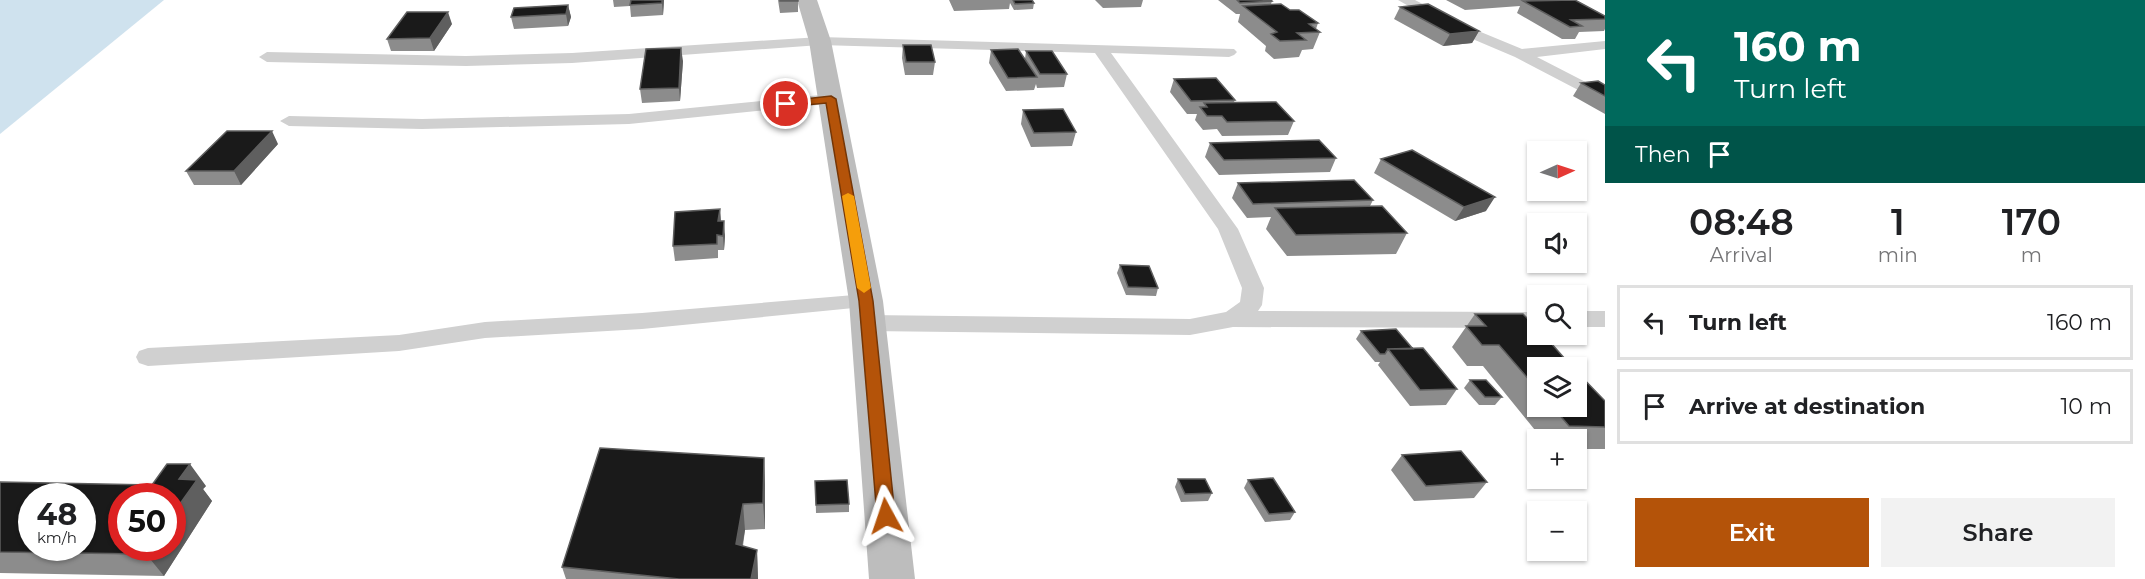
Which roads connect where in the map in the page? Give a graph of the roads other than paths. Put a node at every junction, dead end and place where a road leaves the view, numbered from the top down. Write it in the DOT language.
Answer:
graph roads {
  1 [pos="807,0"];
  2 [pos="1405,0"];
  3 [pos="820,41"];
  4 [pos="1605,45"];
  5 [pos="1100,48"];
  6 [pos="1229,52"];
  7 [pos="1520,54"];
  8 [pos="267,57"];
  9 [pos="831,99"];
  10 [pos="1605,99"];
  11 [pos="289,121"];
  12 [pos="867,312"];
  13 [pos="1233,319"];
  14 [pos="1587,319"];
  15 [pos="1605,319"];
  16 [pos="1527,320"];
  17 [pos="148,357"];
  18 [pos="892,579"];
  1 -- 3 [label="main road"];
  2 -- 7 [label="street"];
  3 -- 5 [label="street"];
  3 -- 8 [label="street"];
  3 -- 9 [label="main road"];
  4 -- 7 [label="street"];
  5 -- 6 [label="street"];
  5 -- 13 [label="street"];
  7 -- 10 [label="street"];
  9 -- 11 [label="street"];
  9 -- 12 [label="main road"];
  12 -- 13 [label="street"];
  12 -- 17 [label="street"];
  12 -- 18 [label="main road"];
  13 -- 16 [label="street"];
  14 -- 15 [label="street"];
}
